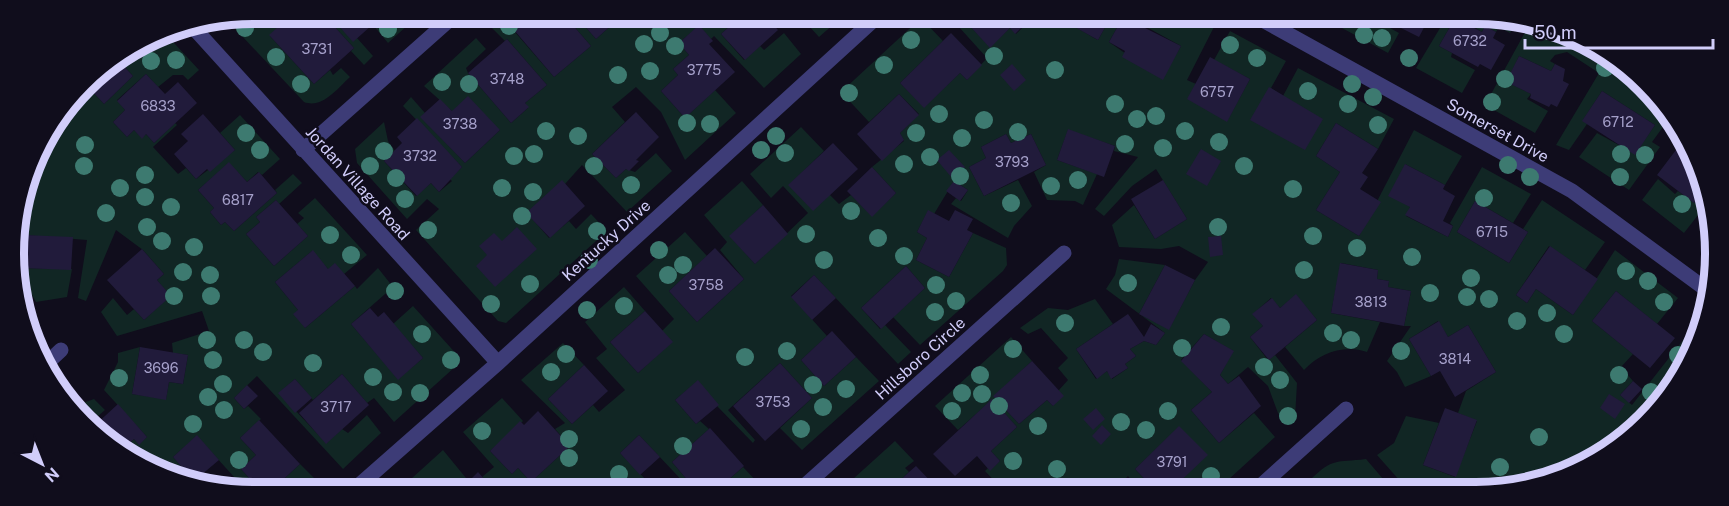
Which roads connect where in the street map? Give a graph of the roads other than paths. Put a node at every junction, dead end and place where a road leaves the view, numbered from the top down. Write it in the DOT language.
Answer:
graph roads {
  1 [pos="445,24"];
  2 [pos="869,24"];
  3 [pos="1270,24"];
  4 [pos="197,31"];
  5 [pos="303,150"];
  6 [pos="1064,253"];
  7 [pos="1702,287"];
  8 [pos="61,350"];
  9 [pos="51,359"];
  10 [pos="498,363"];
  11 [pos="1346,409"];
  12 [pos="363,482"];
  13 [pos="809,482"];
  14 [pos="1265,482"];
  1 -- 5 [label="street"];
  2 -- 10 [label="street, Kentucky Drive"];
  3 -- 7 [label="street, Somerset Drive"];
  4 -- 5 [label="street, Jordan Village Road"];
  5 -- 10 [label="street, Jordan Village Road"];
  6 -- 13 [label="street, Hillsboro Circle"];
  8 -- 9 [label="street"];
  10 -- 12 [label="street, Kentucky Drive"];
  11 -- 14 [label="street"];
}
